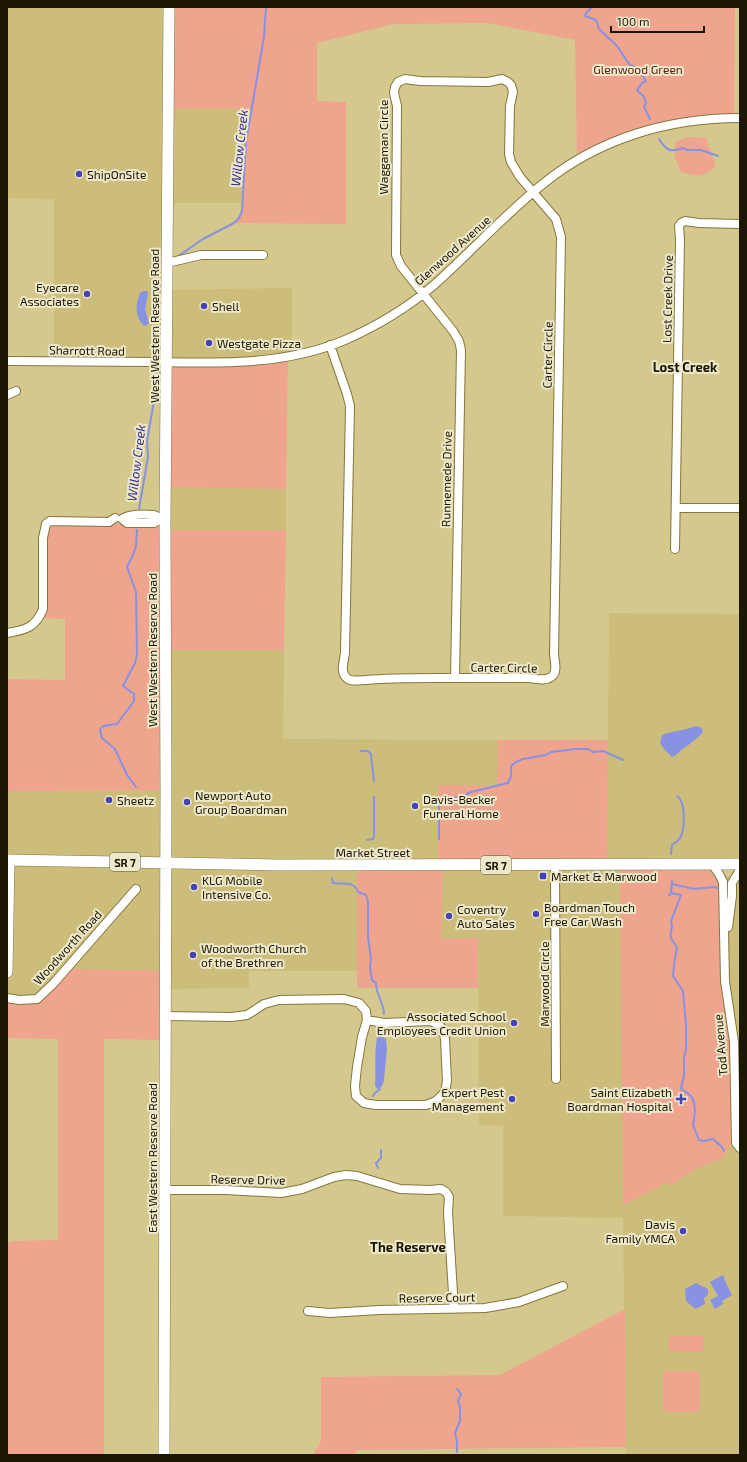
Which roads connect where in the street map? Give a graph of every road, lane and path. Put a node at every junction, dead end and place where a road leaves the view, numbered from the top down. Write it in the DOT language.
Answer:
graph roads {
  1 [pos="169,7"];
  2 [pos="740,118"];
  3 [pos="533,192"];
  4 [pos="740,224"];
  5 [pos="263,255"];
  6 [pos="167,263"];
  7 [pos="423,294"];
  8 [pos="330,345"];
  9 [pos="7,361"];
  10 [pos="167,363"];
  11 [pos="16,391"];
  12 [pos="7,395"];
  13 [pos="676,508"];
  14 [pos="740,508"];
  15 [pos="115,518"];
  16 [pos="675,549"];
  17 [pos="7,634"];
  18 [pos="455,678"];
  19 [pos="8,860"];
  20 [pos="165,862"];
  21 [pos="555,864"];
  22 [pos="712,864"];
  23 [pos="740,864"];
  24 [pos="740,870"];
  25 [pos="136,889"];
  26 [pos="725,939"];
  27 [pos="7,972"];
  28 [pos="7,998"];
  29 [pos="165,1016"];
  30 [pos="367,1020"];
  31 [pos="556,1079"];
  32 [pos="740,1148"];
  33 [pos="164,1190"];
  34 [pos="563,1286"];
  35 [pos="454,1309"];
  36 [pos="308,1311"];
  37 [pos="164,1455"];
  1 -- 6 [label="main road, West Western Reserve Road"];
  2 -- 3 [label="street, Glenwood Avenue"];
  3 -- 7 [label="street, Glenwood Avenue"];
  3 -- 7 [label="street, Waggaman Circle"];
  3 -- 18 [label="street, Carter Circle"];
  4 -- 13 [label="street, Lost Creek Drive"];
  5 -- 6 [label="street"];
  6 -- 10 [label="main road, West Western Reserve Road"];
  7 -- 8 [label="street, Glenwood Avenue"];
  7 -- 18 [label="street, Runnemede Drive"];
  8 -- 10 [label="street, Glenwood Avenue"];
  8 -- 18 [label="street, Carter Circle"];
  9 -- 10 [label="street, Sharrott Road"];
  10 -- 20 [label="main road, West Western Reserve Road"];
  11 -- 12 [label="street"];
  13 -- 14 [label="street"];
  13 -- 16 [label="street, Lost Creek Drive"];
  15 -- 17 [label="street"];
  19 -- 20 [label="main road, Market Street / SR 7"];
  19 -- 27 [label="main road"];
  20 -- 21 [label="main road, Market Street / SR 7"];
  20 -- 29 [label="main road, East Western Reserve Road"];
  21 -- 22 [label="main road, Market Street / SR 7"];
  21 -- 31 [label="street, Marwood Circle"];
  22 -- 23 [label="main road, Market Street / SR 7"];
  22 -- 26 [label="street, Tod Avenue"];
  24 -- 26 [label="street, Tod Avenue"];
  25 -- 28 [label="street, Woodworth Road"];
  26 -- 32 [label="street, Tod Avenue"];
  29 -- 30 [label="street"];
  29 -- 33 [label="main road, East Western Reserve Road"];
  30 -- 30 [label="street"];
  33 -- 35 [label="street, Reserve Drive"];
  33 -- 37 [label="main road, East Western Reserve Road"];
  34 -- 35 [label="street, Reserve Court"];
  35 -- 36 [label="street, Reserve Court"];
}
